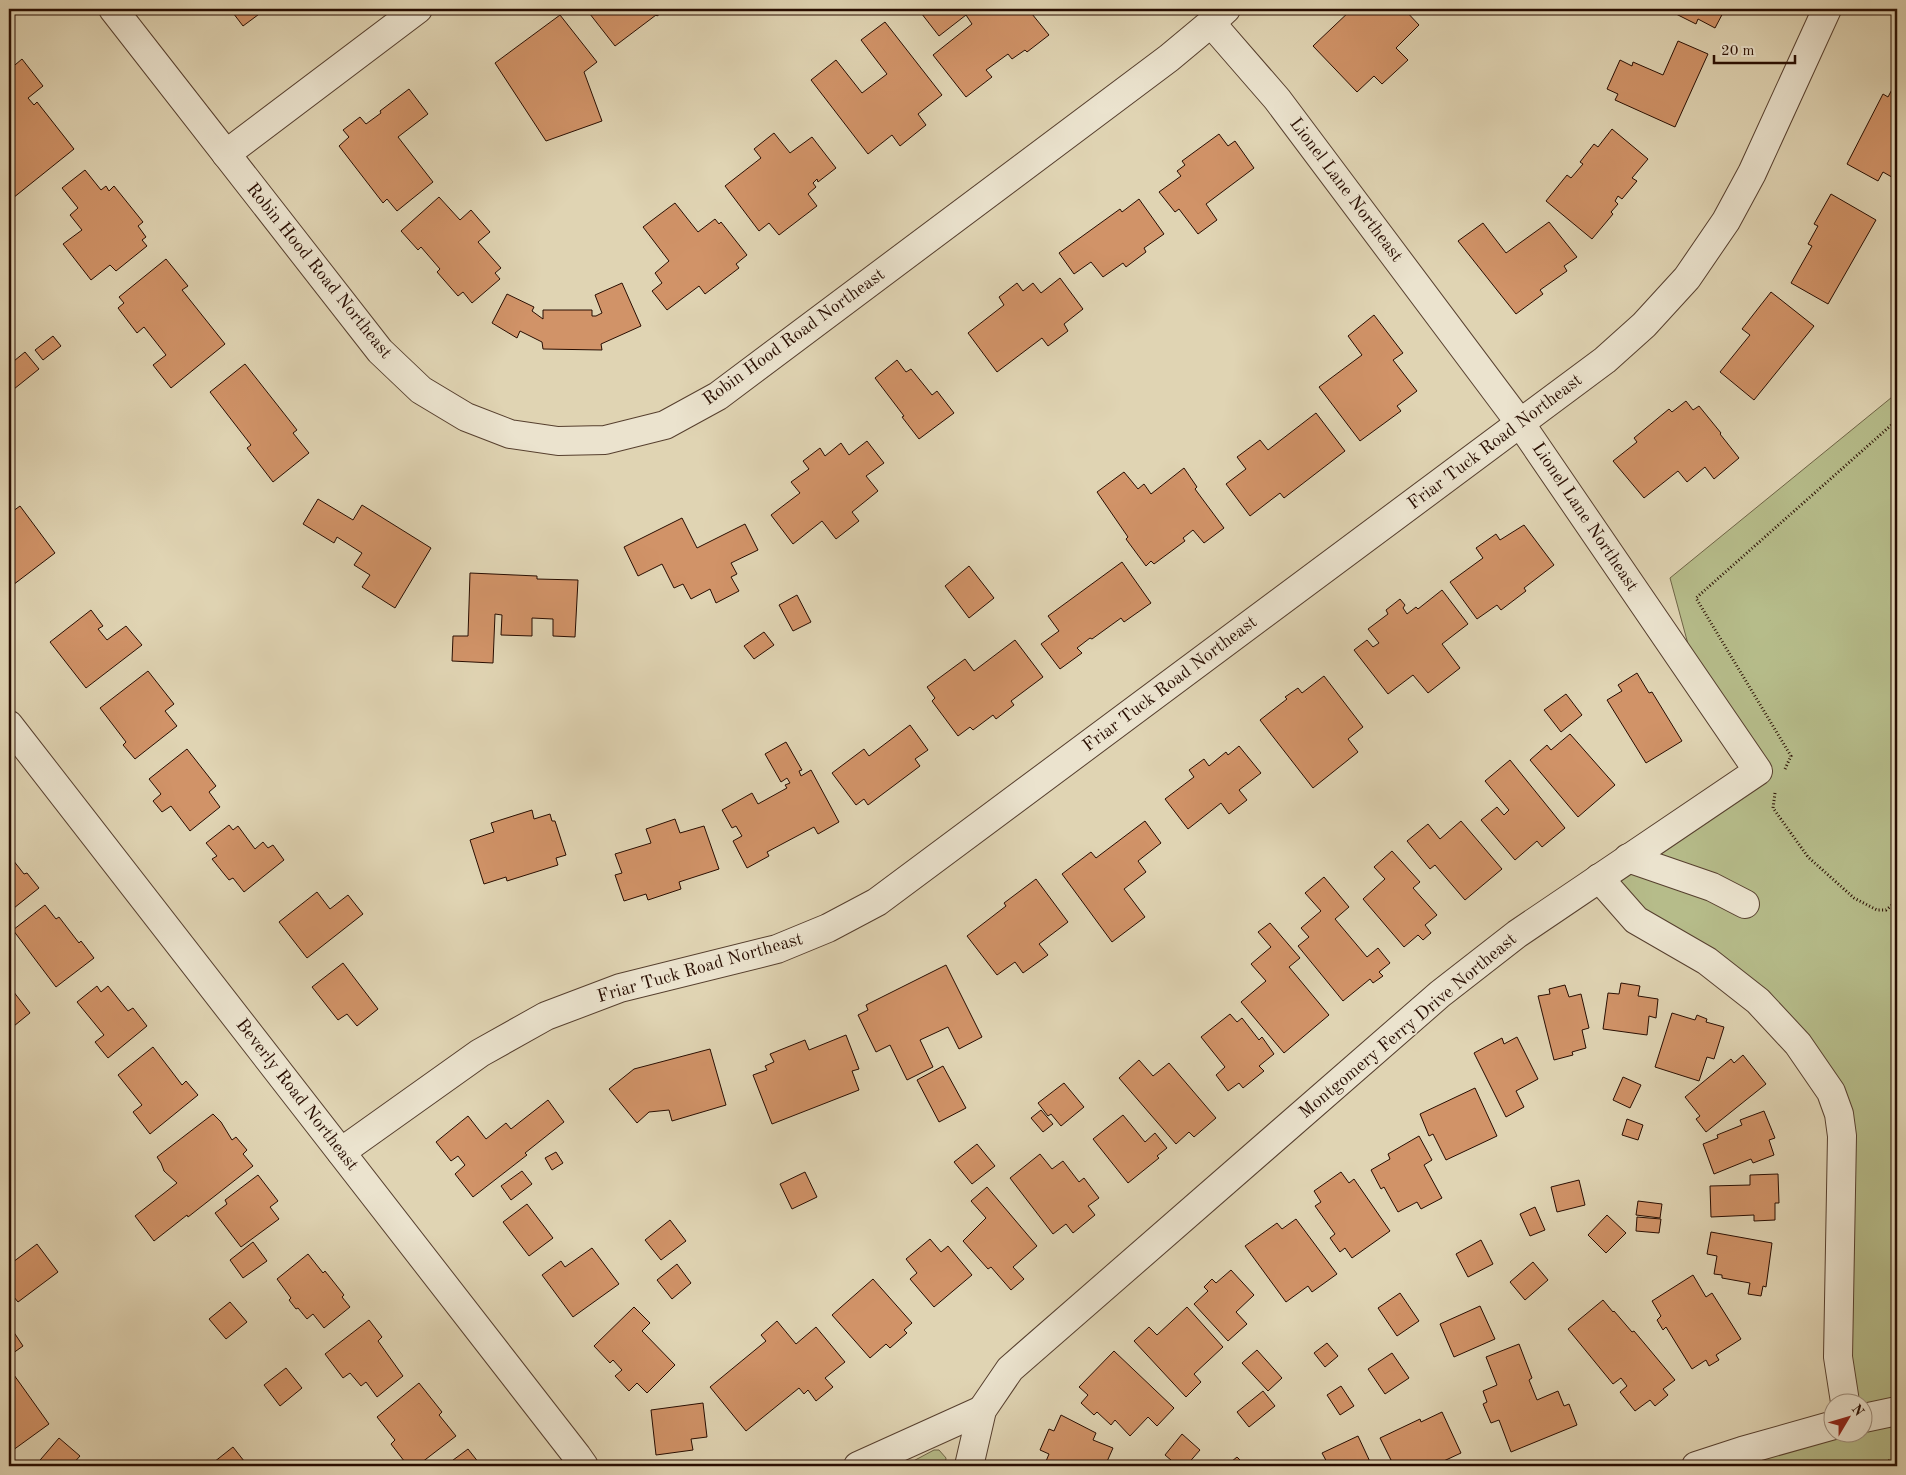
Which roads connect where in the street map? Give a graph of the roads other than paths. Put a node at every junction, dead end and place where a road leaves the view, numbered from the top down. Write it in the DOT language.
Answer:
graph roads {
  1 [pos="114,9"];
  2 [pos="418,9"];
  3 [pos="1827,9"];
  4 [pos="1219,16"];
  5 [pos="226,154"];
  6 [pos="1520,423"];
  7 [pos="9,725"];
  8 [pos="1628,858"];
  9 [pos="1599,878"];
  10 [pos="1745,904"];
  11 [pos="341,1152"];
  12 [pos="1843,1392"];
  13 [pos="982,1410"];
  14 [pos="1897,1411"];
  15 [pos="1874,1416"];
  16 [pos="1824,1428"];
  17 [pos="584,1466"];
  18 [pos="858,1466"];
  19 [pos="969,1466"];
  20 [pos="1696,1466"];
  1 -- 5 [label="street, Robin Hood Road Northeast"];
  2 -- 5 [label="street"];
  3 -- 6 [label="street, Friar Tuck Road Northeast"];
  4 -- 5 [label="street, Robin Hood Road Northeast"];
  4 -- 6 [label="street, Lionel Lane Northeast"];
  6 -- 8 [label="street, Lionel Lane Northeast"];
  6 -- 11 [label="street, Friar Tuck Road Northeast"];
  7 -- 11 [label="street, Beverly Road Northeast"];
  8 -- 9 [label="street, Lionel Lane Northeast"];
  8 -- 10 [label="street"];
  9 -- 12 [label="street"];
  9 -- 13 [label="street, Montgomery Ferry Drive Northeast"];
  11 -- 17 [label="street, Beverly Road Northeast"];
  13 -- 18 [label="street"];
  13 -- 19 [label="street, Montgomery Ferry Drive Northeast"];
  14 -- 15 [label="street"];
  16 -- 20 [label="street"];
}
